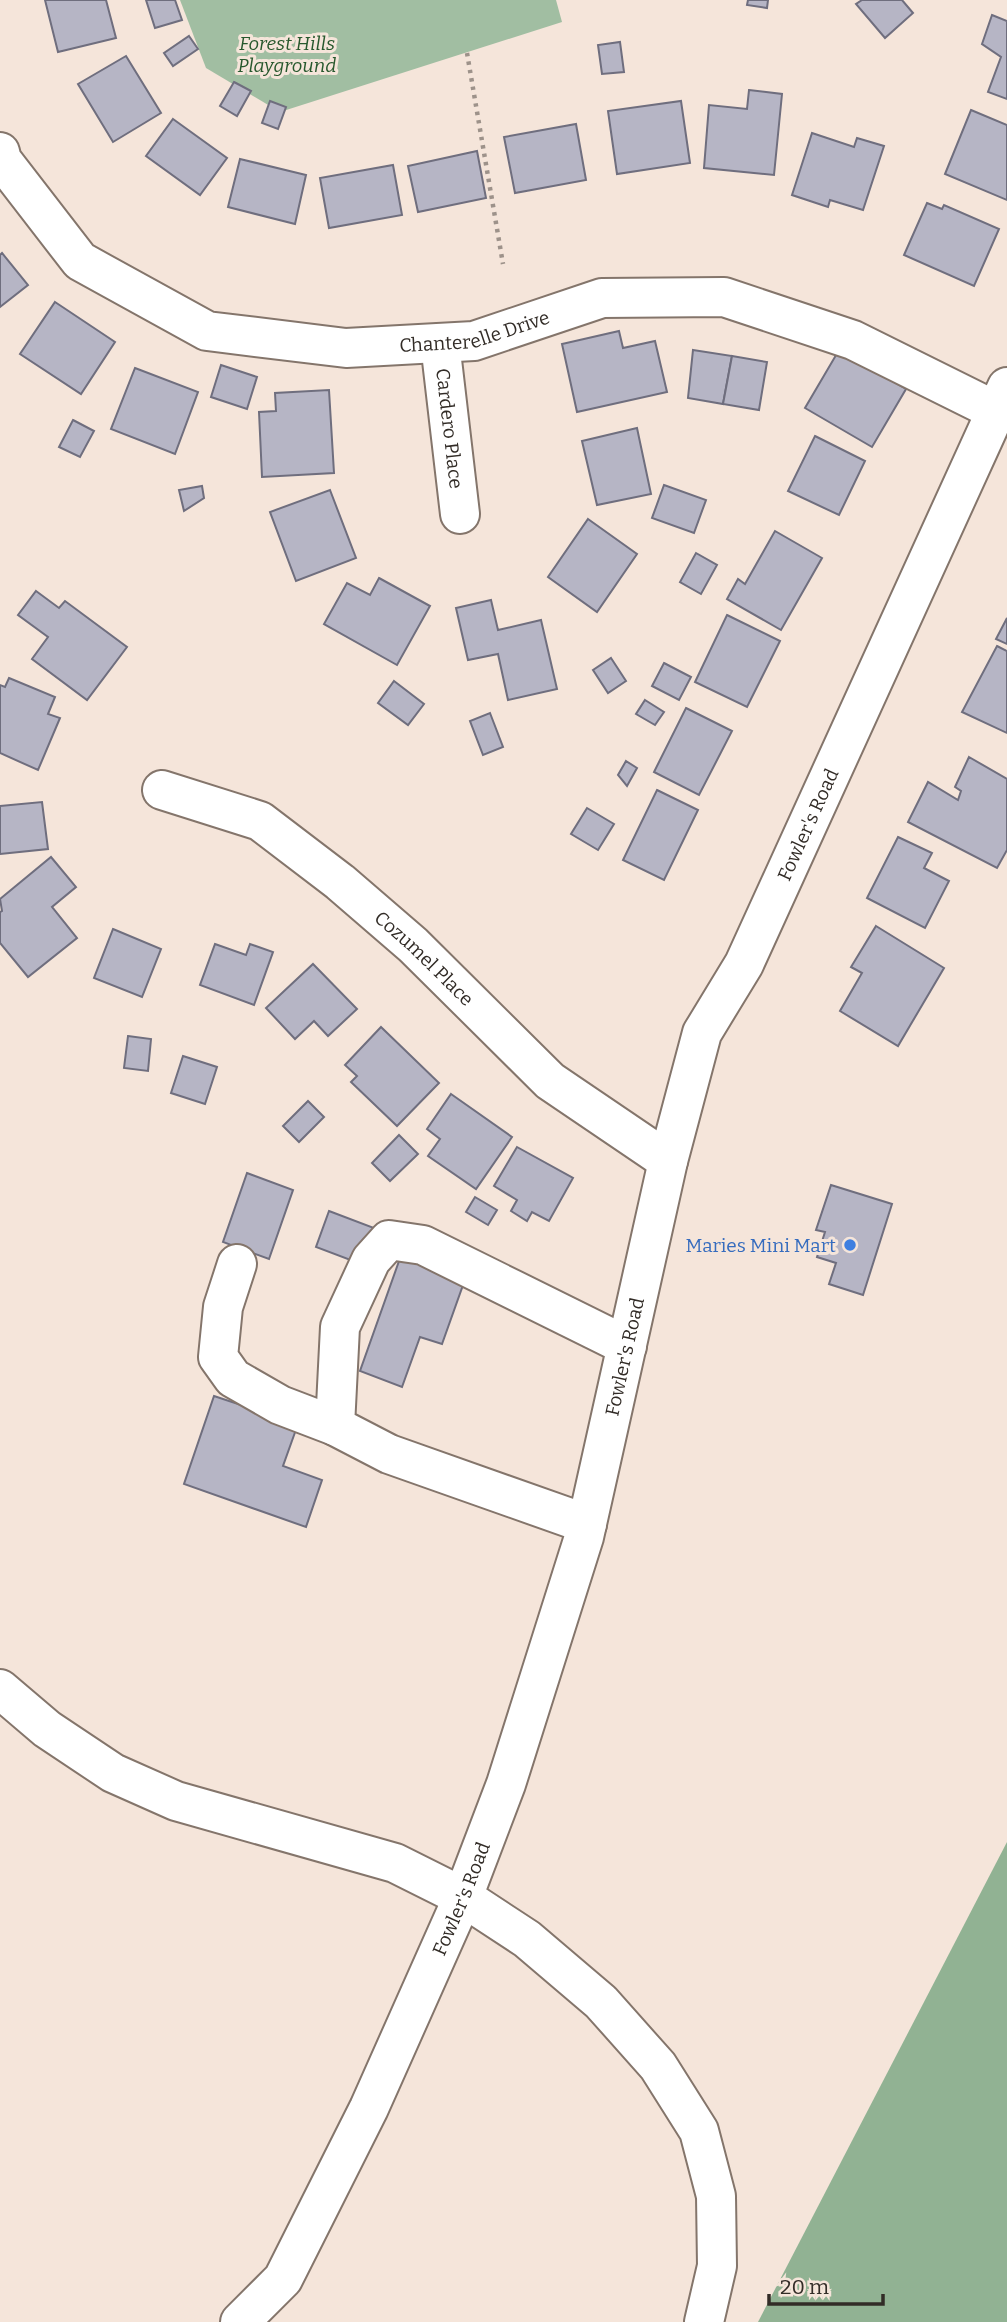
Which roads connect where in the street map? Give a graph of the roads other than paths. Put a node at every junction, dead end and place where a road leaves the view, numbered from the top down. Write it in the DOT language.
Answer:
graph roads {
  1 [pos="0,152"];
  2 [pos="440,343"];
  3 [pos="1001,399"];
  4 [pos="460,514"];
  5 [pos="162,790"];
  6 [pos="668,1161"];
  7 [pos="237,1264"];
  8 [pos="627,1346"];
  9 [pos="335,1426"];
  10 [pos="587,1524"];
  11 [pos="0,1689"];
  12 [pos="463,1897"];
  13 [pos="240,2322"];
  14 [pos="704,2322"];
  1 -- 2 [label="main road, Chanterelle Drive"];
  2 -- 3 [label="main road, Chanterelle Drive"];
  2 -- 4 [label="main road, Cardero Place"];
  3 -- 6 [label="main road, Fowler's Road"];
  5 -- 6 [label="main road, Cozumel Place"];
  6 -- 8 [label="main road, Fowler's Road"];
  7 -- 9 [label="main road"];
  8 -- 9 [label="main road"];
  8 -- 10 [label="main road, Fowler's Road"];
  9 -- 10 [label="main road"];
  10 -- 12 [label="main road, Fowler's Road"];
  11 -- 12 [label="main road"];
  12 -- 13 [label="main road, Fowler's Road"];
  12 -- 14 [label="main road"];
}
